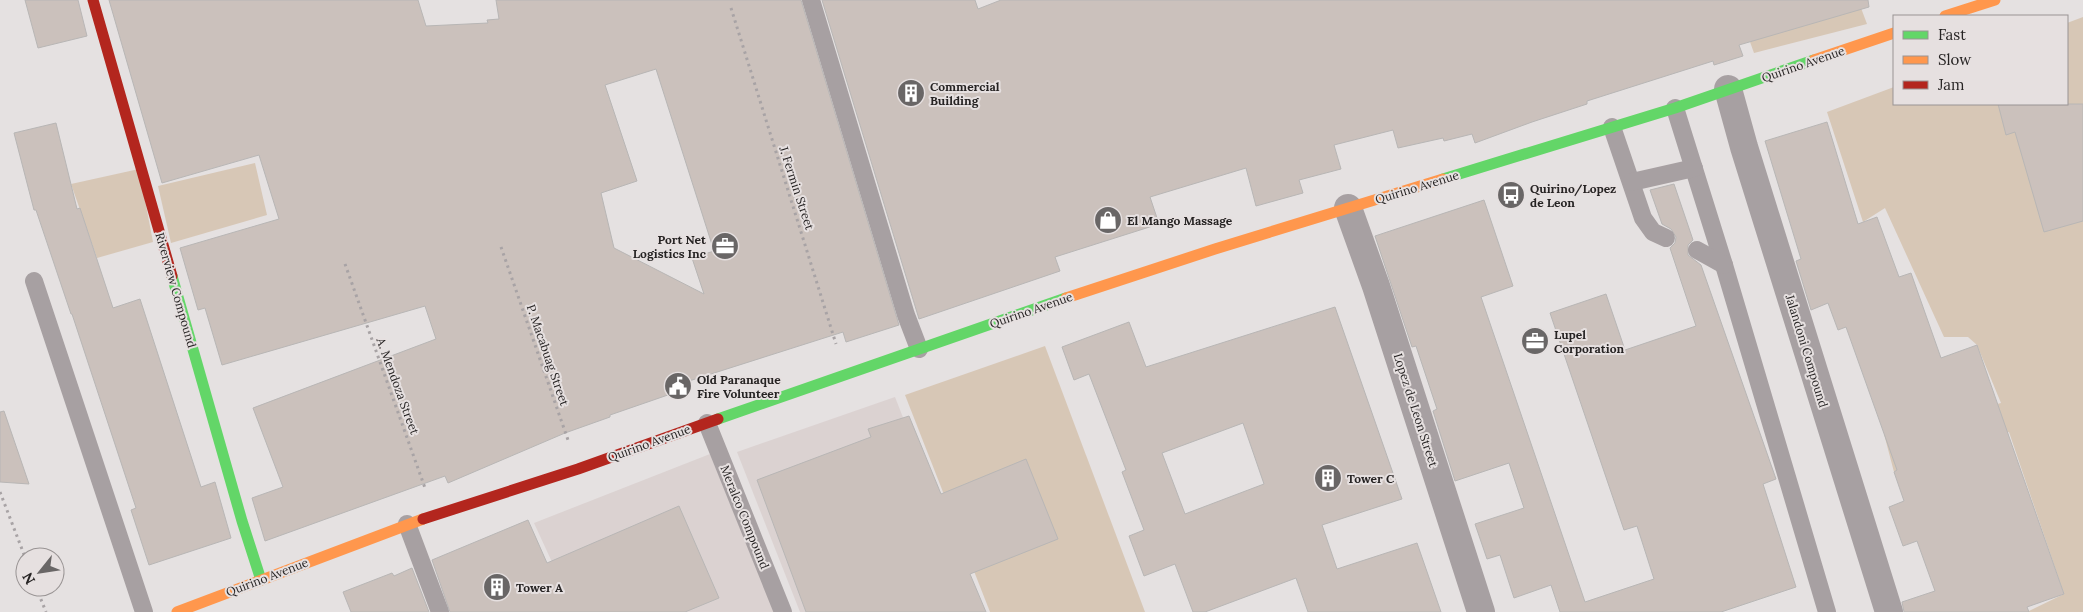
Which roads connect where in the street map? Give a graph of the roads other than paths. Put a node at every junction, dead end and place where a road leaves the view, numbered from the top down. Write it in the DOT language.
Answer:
graph roads {
  1 [pos="93,0"];
  2 [pos="811,0"];
  3 [pos="1995,0"];
  4 [pos="1948,15"];
  5 [pos="1893,33"];
  6 [pos="1728,89"];
  7 [pos="1675,108"];
  8 [pos="1612,127"];
  9 [pos="1694,168"];
  10 [pos="1632,182"];
  11 [pos="1348,208"];
  12 [pos="1666,238"];
  13 [pos="1696,250"];
  14 [pos="1724,264"];
  15 [pos="34,281"];
  16 [pos="919,349"];
  17 [pos="707,423"];
  18 [pos="407,524"];
  19 [pos="261,580"];
  20 [pos="144,612"];
  21 [pos="177,612"];
  22 [pos="440,612"];
  23 [pos="783,612"];
  24 [pos="1481,612"];
  25 [pos="1827,612"];
  26 [pos="1889,612"];
  1 -- 19 [label="main road, Riverview Compound"];
  2 -- 16 [label="lane"];
  3 -- 4 [label="main road"];
  5 -- 6 [label="main road, Quirino Avenue"];
  6 -- 7 [label="main road, Quirino Avenue"];
  6 -- 26 [label="street, Jalandoni Compound"];
  7 -- 8 [label="main road, Quirino Avenue"];
  7 -- 9 [label="lane"];
  8 -- 10 [label="lane"];
  8 -- 11 [label="main road, Quirino Avenue"];
  9 -- 10 [label="lane"];
  9 -- 14 [label="lane"];
  10 -- 12 [label="lane"];
  11 -- 16 [label="main road, Quirino Avenue"];
  11 -- 24 [label="street, Lopez de Leon Street"];
  13 -- 14 [label="lane"];
  14 -- 25 [label="lane"];
  15 -- 20 [label="lane"];
  16 -- 17 [label="main road, Quirino Avenue"];
  17 -- 18 [label="main road, Quirino Avenue"];
  17 -- 23 [label="lane, Meralco Compound"];
  18 -- 19 [label="main road, Quirino Avenue"];
  18 -- 22 [label="lane"];
  19 -- 21 [label="main road, Quirino Avenue"];
}
